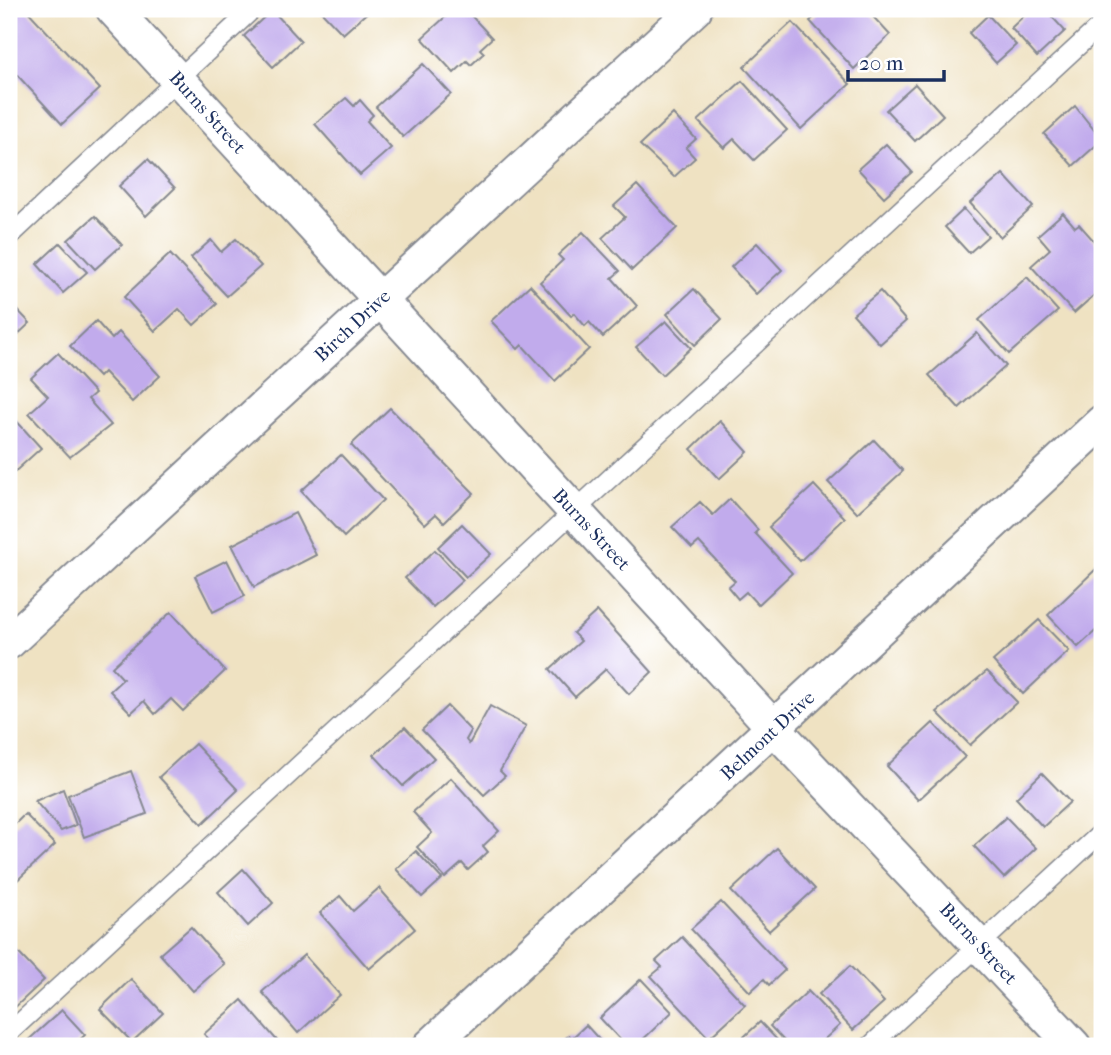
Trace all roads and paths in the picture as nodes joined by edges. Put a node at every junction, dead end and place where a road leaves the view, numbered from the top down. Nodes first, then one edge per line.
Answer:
1 (113, 9) edge
2 (253, 9) edge
3 (695, 9) edge
4 (1102, 24) edge
5 (178, 79) junction
6 (9, 237) edge
7 (379, 300) junction
8 (1102, 422) edge
9 (574, 509) junction
10 (9, 642) edge
11 (774, 728) junction
12 (1102, 832) edge
13 (981, 944) junction
14 (9, 1033) edge
15 (430, 1046) edge
16 (870, 1046) edge
17 (1074, 1046) edge

1 - 5 street, Burns Street
2 - 5 lane
3 - 7 street, Birch Drive
4 - 9 lane
5 - 6 lane
5 - 7 street, Burns Street
7 - 9 street, Burns Street
7 - 10 street, Birch Drive
8 - 11 street, Belmont Drive
9 - 11 street, Burns Street
9 - 14 lane
11 - 13 street, Burns Street
11 - 15 street, Belmont Drive
12 - 13 lane
13 - 16 lane
13 - 17 street, Burns Street

